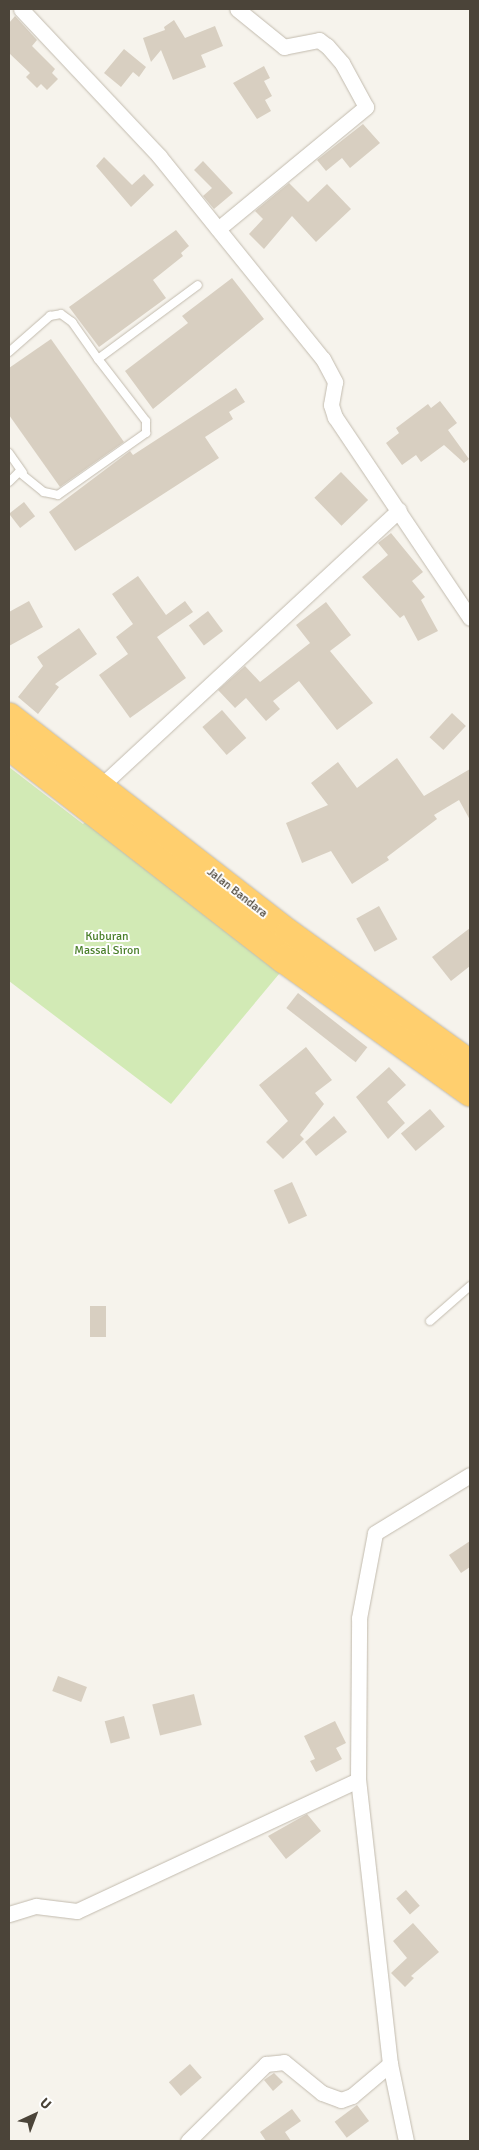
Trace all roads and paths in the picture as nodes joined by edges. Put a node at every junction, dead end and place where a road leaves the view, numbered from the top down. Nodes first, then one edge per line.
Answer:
1 (21, 9) edge
2 (237, 9) edge
3 (218, 229) junction
4 (198, 285) dead end
5 (9, 352) edge
6 (98, 358) junction
7 (9, 453) edge
8 (23, 473) junction
9 (9, 482) edge
10 (399, 510) junction
11 (470, 618) edge
12 (9, 718) edge
13 (9, 746) edge
14 (100, 786) junction
15 (470, 1064) edge
16 (470, 1092) edge
17 (470, 1286) edge
18 (430, 1321) dead end
19 (470, 1475) edge
20 (358, 1780) junction
21 (9, 1914) edge
22 (390, 2064) junction
23 (188, 2141) edge
24 (406, 2141) edge

1 - 3 street
2 - 3 street
3 - 10 street
4 - 6 lane
5 - 6 lane
6 - 8 lane
7 - 8 lane
8 - 9 lane
10 - 11 street
10 - 14 street
12 - 14 highway, Jalan Bandara
13 - 16 highway, Jalan Bandara
14 - 15 highway, Jalan Bandara
17 - 18 lane
19 - 20 street
20 - 21 street
20 - 22 street
22 - 23 street
22 - 24 street

